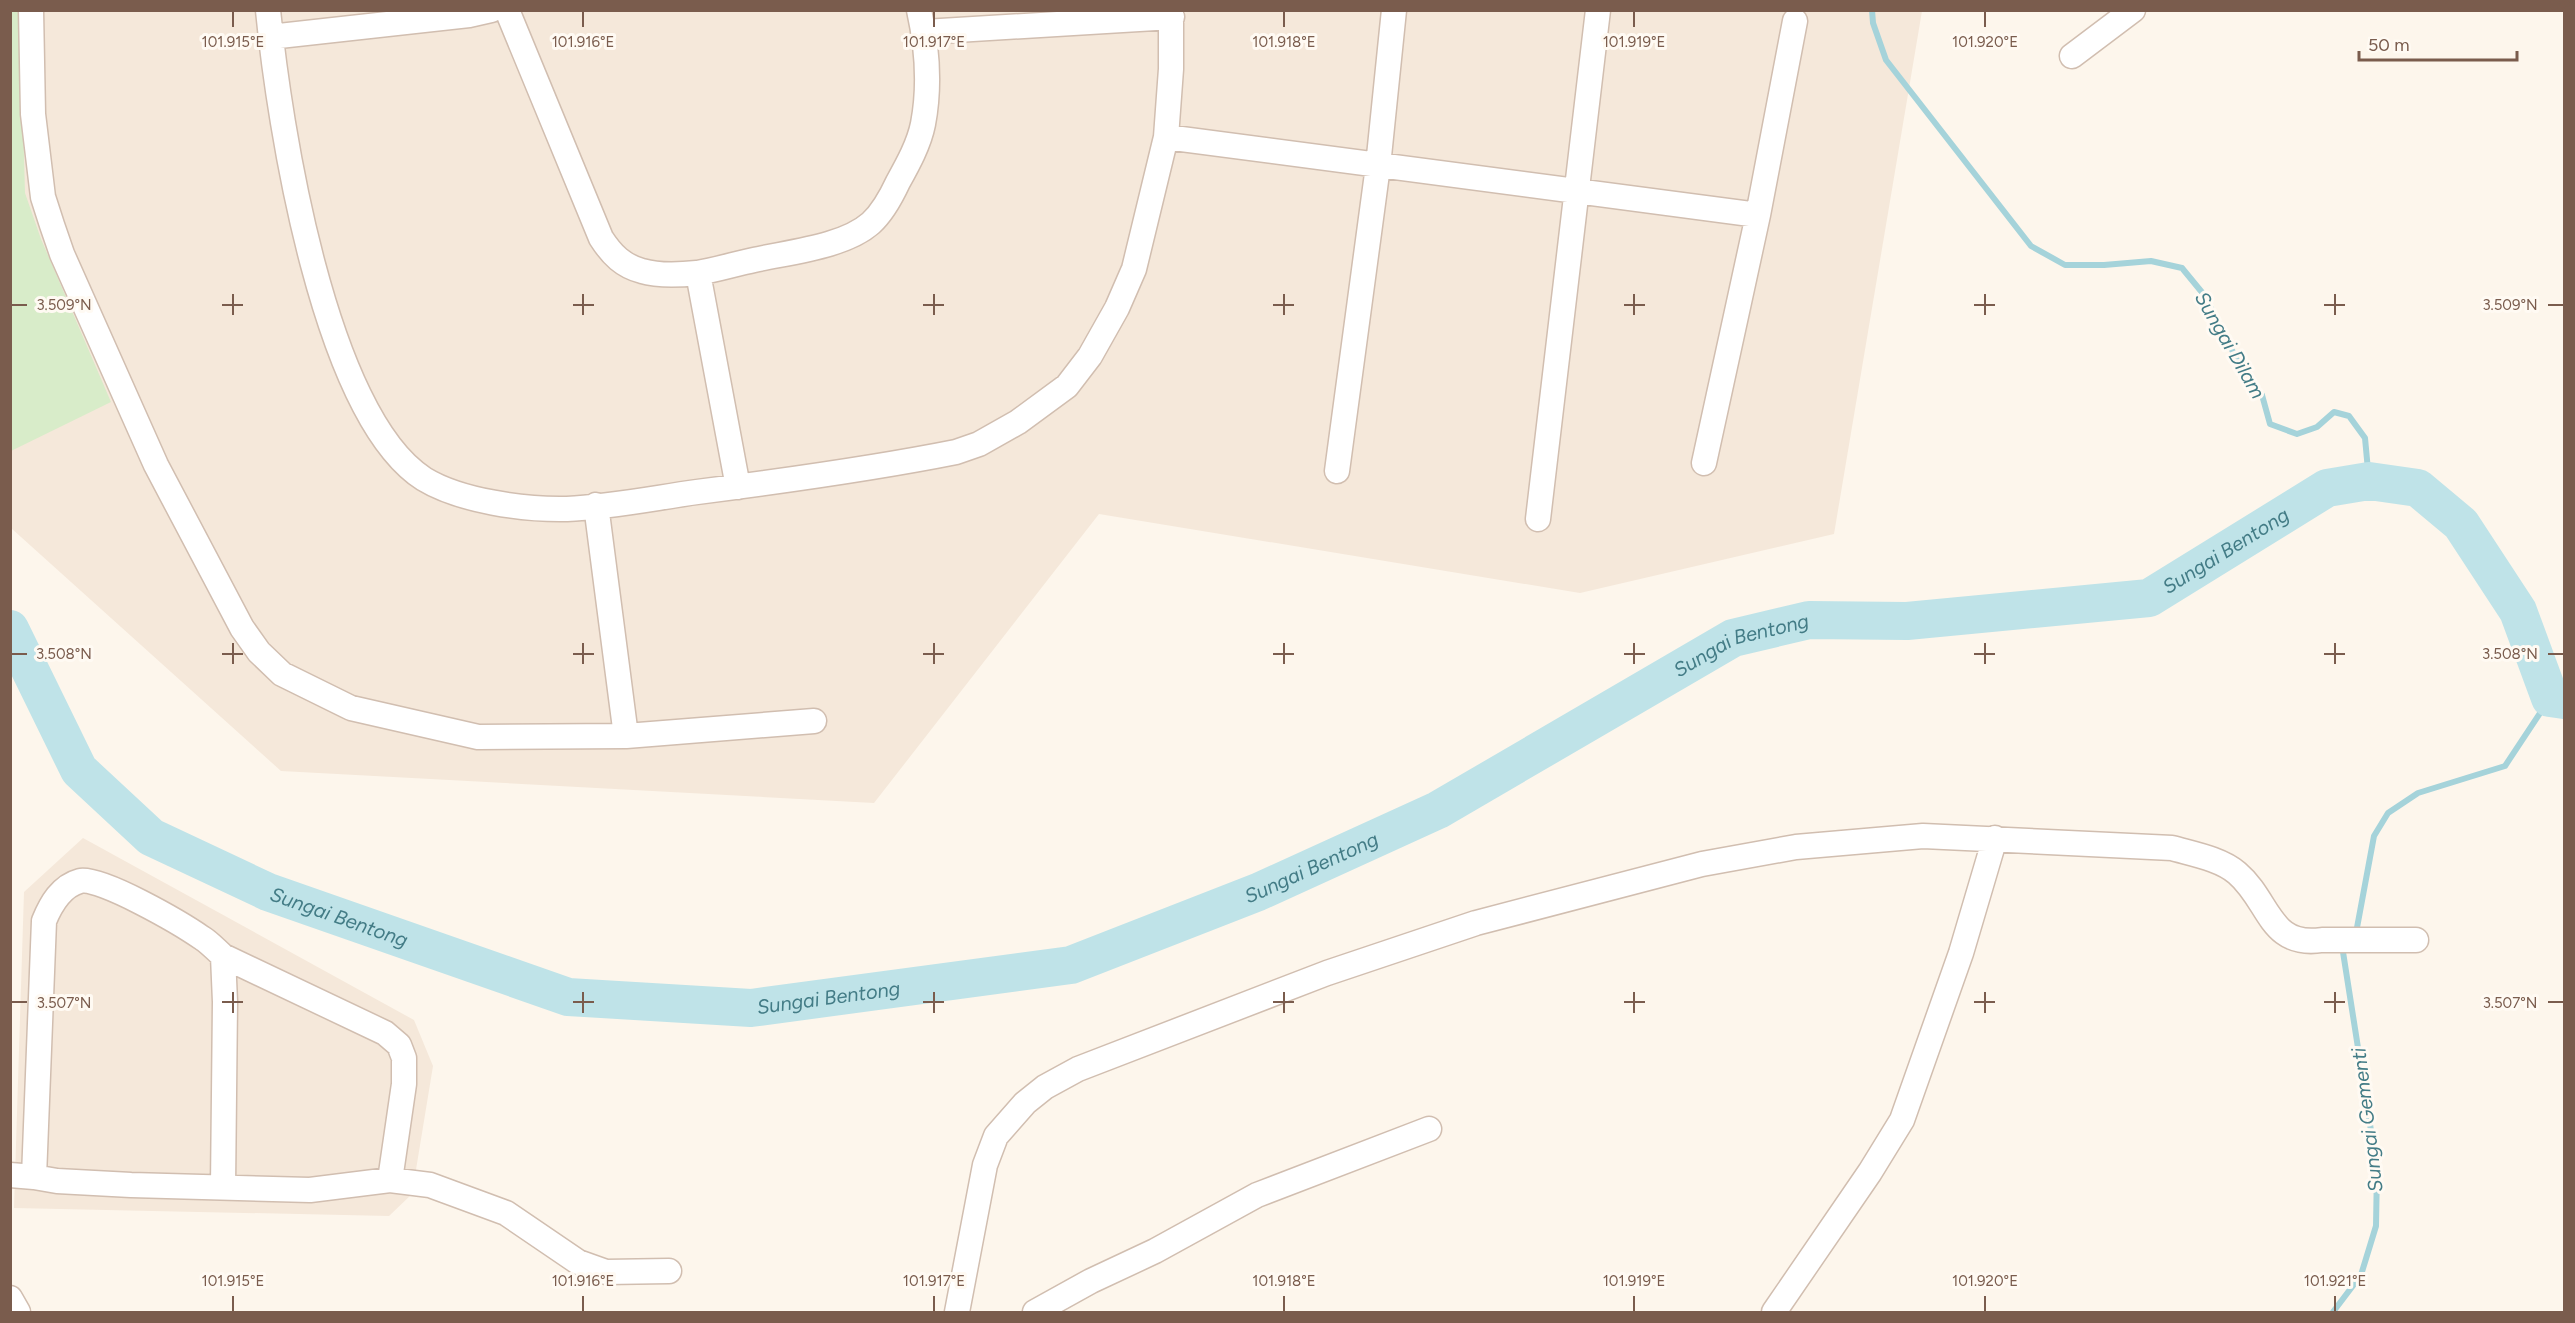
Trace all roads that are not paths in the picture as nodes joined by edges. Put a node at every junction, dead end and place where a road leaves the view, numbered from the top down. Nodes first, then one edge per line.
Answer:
1 (31, 10) edge
2 (268, 10) edge
3 (491, 10) edge
4 (507, 10) edge
5 (1394, 10) edge
6 (1598, 10) edge
7 (2129, 12) edge
8 (1172, 14) edge
9 (345, 20) edge
10 (921, 21) edge
11 (1796, 21) dead end
12 (270, 37) junction
13 (2072, 56) dead end
14 (1166, 137) junction
15 (1378, 166) junction
16 (1576, 192) junction
17 (1758, 215) junction
18 (698, 273) junction
19 (1704, 463) dead end
20 (1336, 471) dead end
21 (738, 487) junction
22 (596, 506) junction
23 (1538, 519) dead end
24 (814, 721) dead end
25 (626, 736) junction
26 (1995, 838) junction
27 (2415, 940) dead end
28 (223, 956) junction
29 (1429, 1129) dead end
30 (22, 1176) edge
31 (390, 1180) junction
32 (223, 1187) junction
33 (669, 1271) dead end
34 (10, 1298) edge
35 (18, 1312) edge
36 (957, 1312) edge
37 (1035, 1312) edge
38 (1774, 1312) edge

1 - 25 street
2 - 12 street
3 - 9 street
4 - 18 street
5 - 15 street
6 - 16 street
7 - 13 street
8 - 10 street
8 - 14 street
9 - 12 street
10 - 18 street
11 - 17 street
12 - 22 street
14 - 15 street
14 - 21 street
15 - 16 street
15 - 20 street
16 - 17 street
16 - 23 street
17 - 19 street
18 - 21 street
21 - 22 street
22 - 25 street
24 - 25 street
26 - 27 street
26 - 36 street
26 - 38 street
28 - 30 street
28 - 31 street
28 - 32 street
29 - 37 street
30 - 32 street
31 - 32 street
31 - 33 street
34 - 35 street

